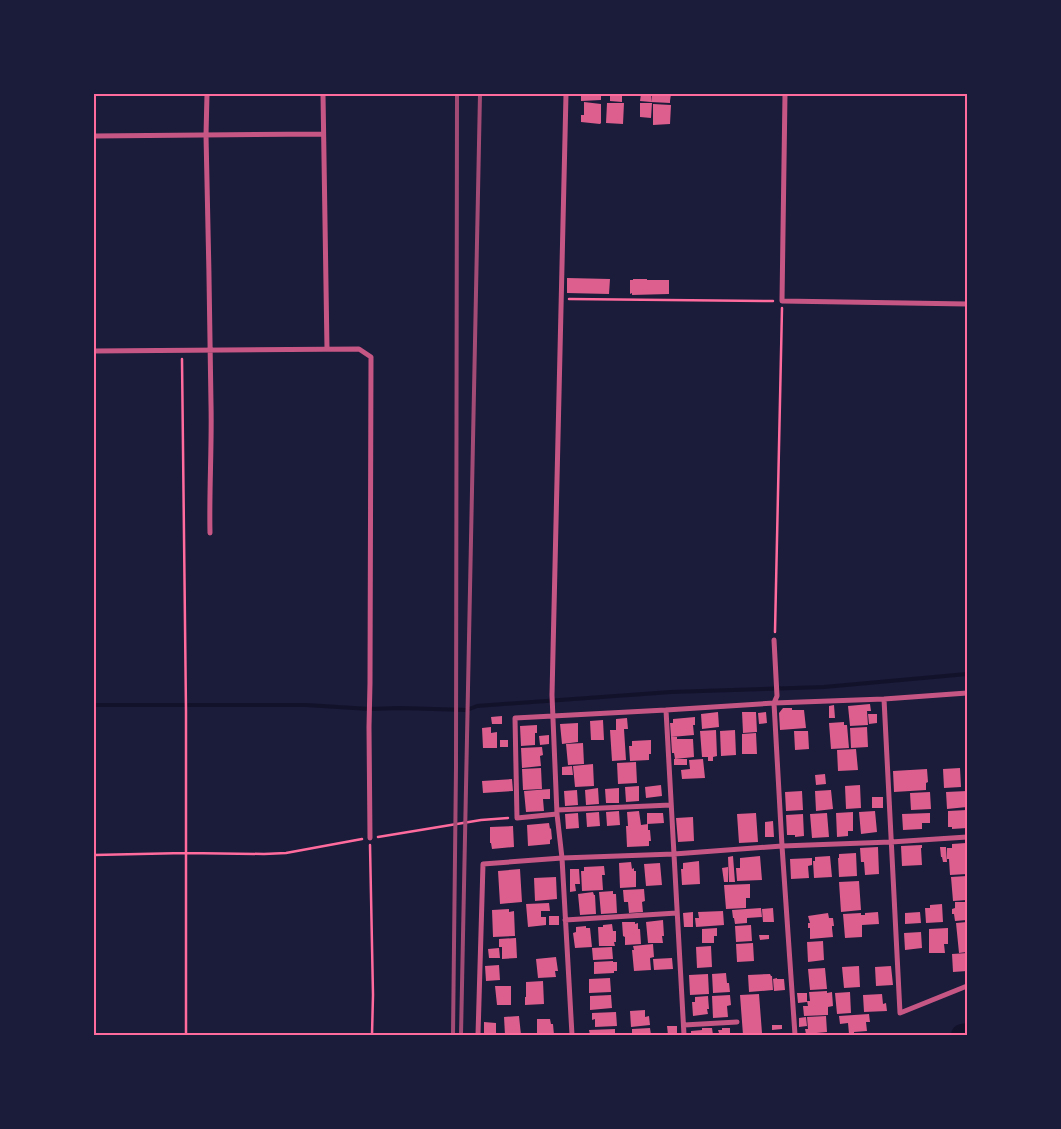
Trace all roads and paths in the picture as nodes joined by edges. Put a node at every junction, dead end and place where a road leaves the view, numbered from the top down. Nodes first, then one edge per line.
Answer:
1 (207, 94) edge
2 (323, 94) edge
3 (566, 94) edge
4 (785, 94) edge
5 (323, 134) junction
6 (206, 135) junction
7 (94, 136) edge
8 (562, 299) junction
9 (782, 301) junction
10 (967, 304) edge
11 (327, 349) junction
12 (210, 350) junction
13 (94, 351) edge
14 (182, 351) junction
15 (210, 533) dead end
16 (774, 640) joint
17 (967, 693) edge
18 (884, 699) junction
19 (774, 703) junction
20 (666, 710) junction
21 (554, 717) junction
22 (671, 805) junction
23 (557, 812) junction
24 (517, 818) junction
25 (967, 837) edge
26 (370, 838) junction
27 (891, 842) junction
28 (782, 846) junction
29 (185, 853) junction
30 (674, 854) junction
31 (94, 855) edge
32 (562, 858) junction
33 (677, 913) junction
34 (565, 920) junction
35 (967, 986) edge
36 (737, 1022) dead end
37 (684, 1025) junction
38 (186, 1035) edge
39 (372, 1035) edge
40 (478, 1035) edge
41 (572, 1035) edge
42 (684, 1035) edge
43 (795, 1035) edge

1 - 6 street
2 - 5 street
3 - 8 street
4 - 9 street
5 - 6 street
5 - 11 street
6 - 7 street
6 - 12 street
8 - 9 path
8 - 21 street
9 - 10 street
9 - 16 path
11 - 12 street
11 - 26 street
12 - 14 street
12 - 15 street
13 - 14 street
14 - 29 path
16 - 19 street
17 - 18 street
18 - 19 street
18 - 27 street
19 - 20 street
19 - 28 street
20 - 21 street
20 - 22 street
21 - 23 street
21 - 24 street
22 - 23 street
22 - 30 street
23 - 24 street
23 - 32 street
24 - 26 path
25 - 27 street
26 - 29 path
26 - 39 path
27 - 28 street
27 - 35 street
28 - 30 street
28 - 43 street
29 - 31 path
29 - 38 path
30 - 32 street
30 - 33 street
32 - 34 street
32 - 40 street
33 - 34 street
33 - 37 street
34 - 41 street
36 - 37 street
37 - 42 street

